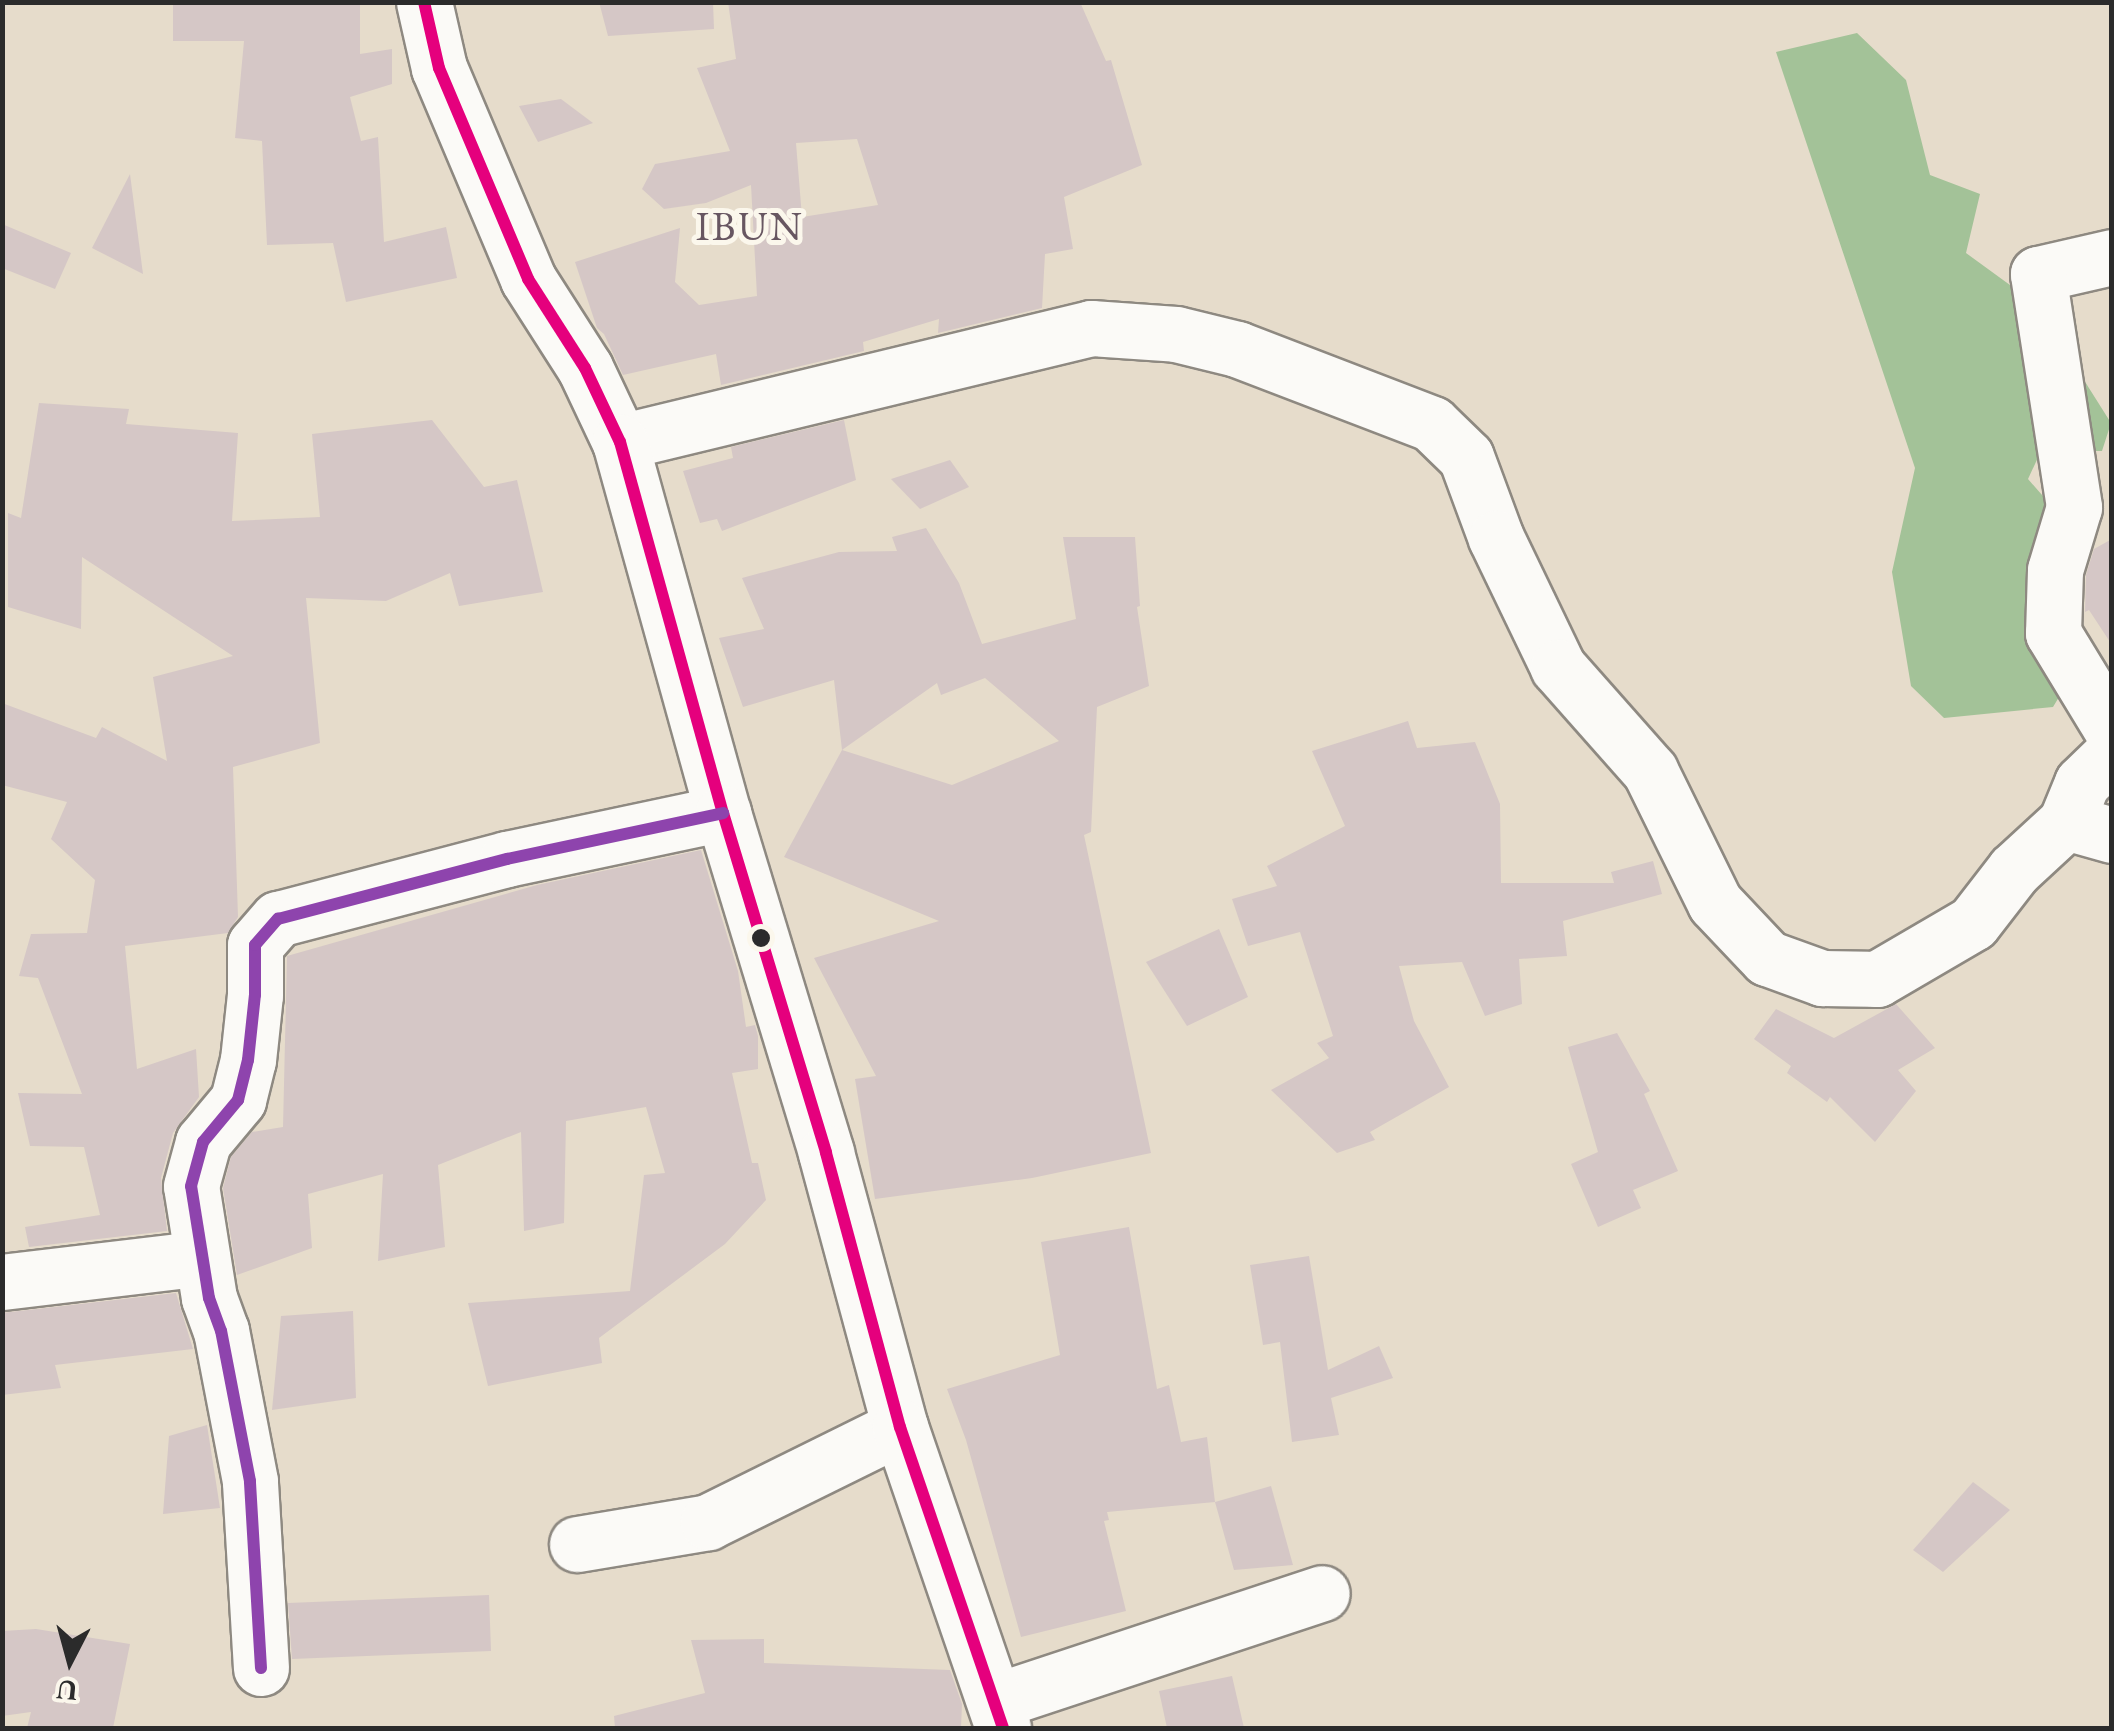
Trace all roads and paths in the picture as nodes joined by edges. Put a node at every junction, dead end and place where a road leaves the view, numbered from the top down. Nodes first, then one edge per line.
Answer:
1 (424, 2) edge
2 (2112, 257) edge
3 (620, 442) junction
4 (2112, 730) edge
5 (2112, 754) edge
6 (723, 813) junction
7 (2089, 828) edge
8 (202, 1258) junction
9 (2, 1282) edge
10 (900, 1427) junction
11 (577, 1544) dead end
12 (1322, 1594) dead end
13 (261, 1668) dead end
14 (1000, 1715) edge

1 - 3 street
2 - 4 street
3 - 6 street
3 - 7 street
5 - 7 street
6 - 8 street
6 - 10 street
8 - 9 street
8 - 13 street
10 - 11 street
10 - 14 street
12 - 14 street

